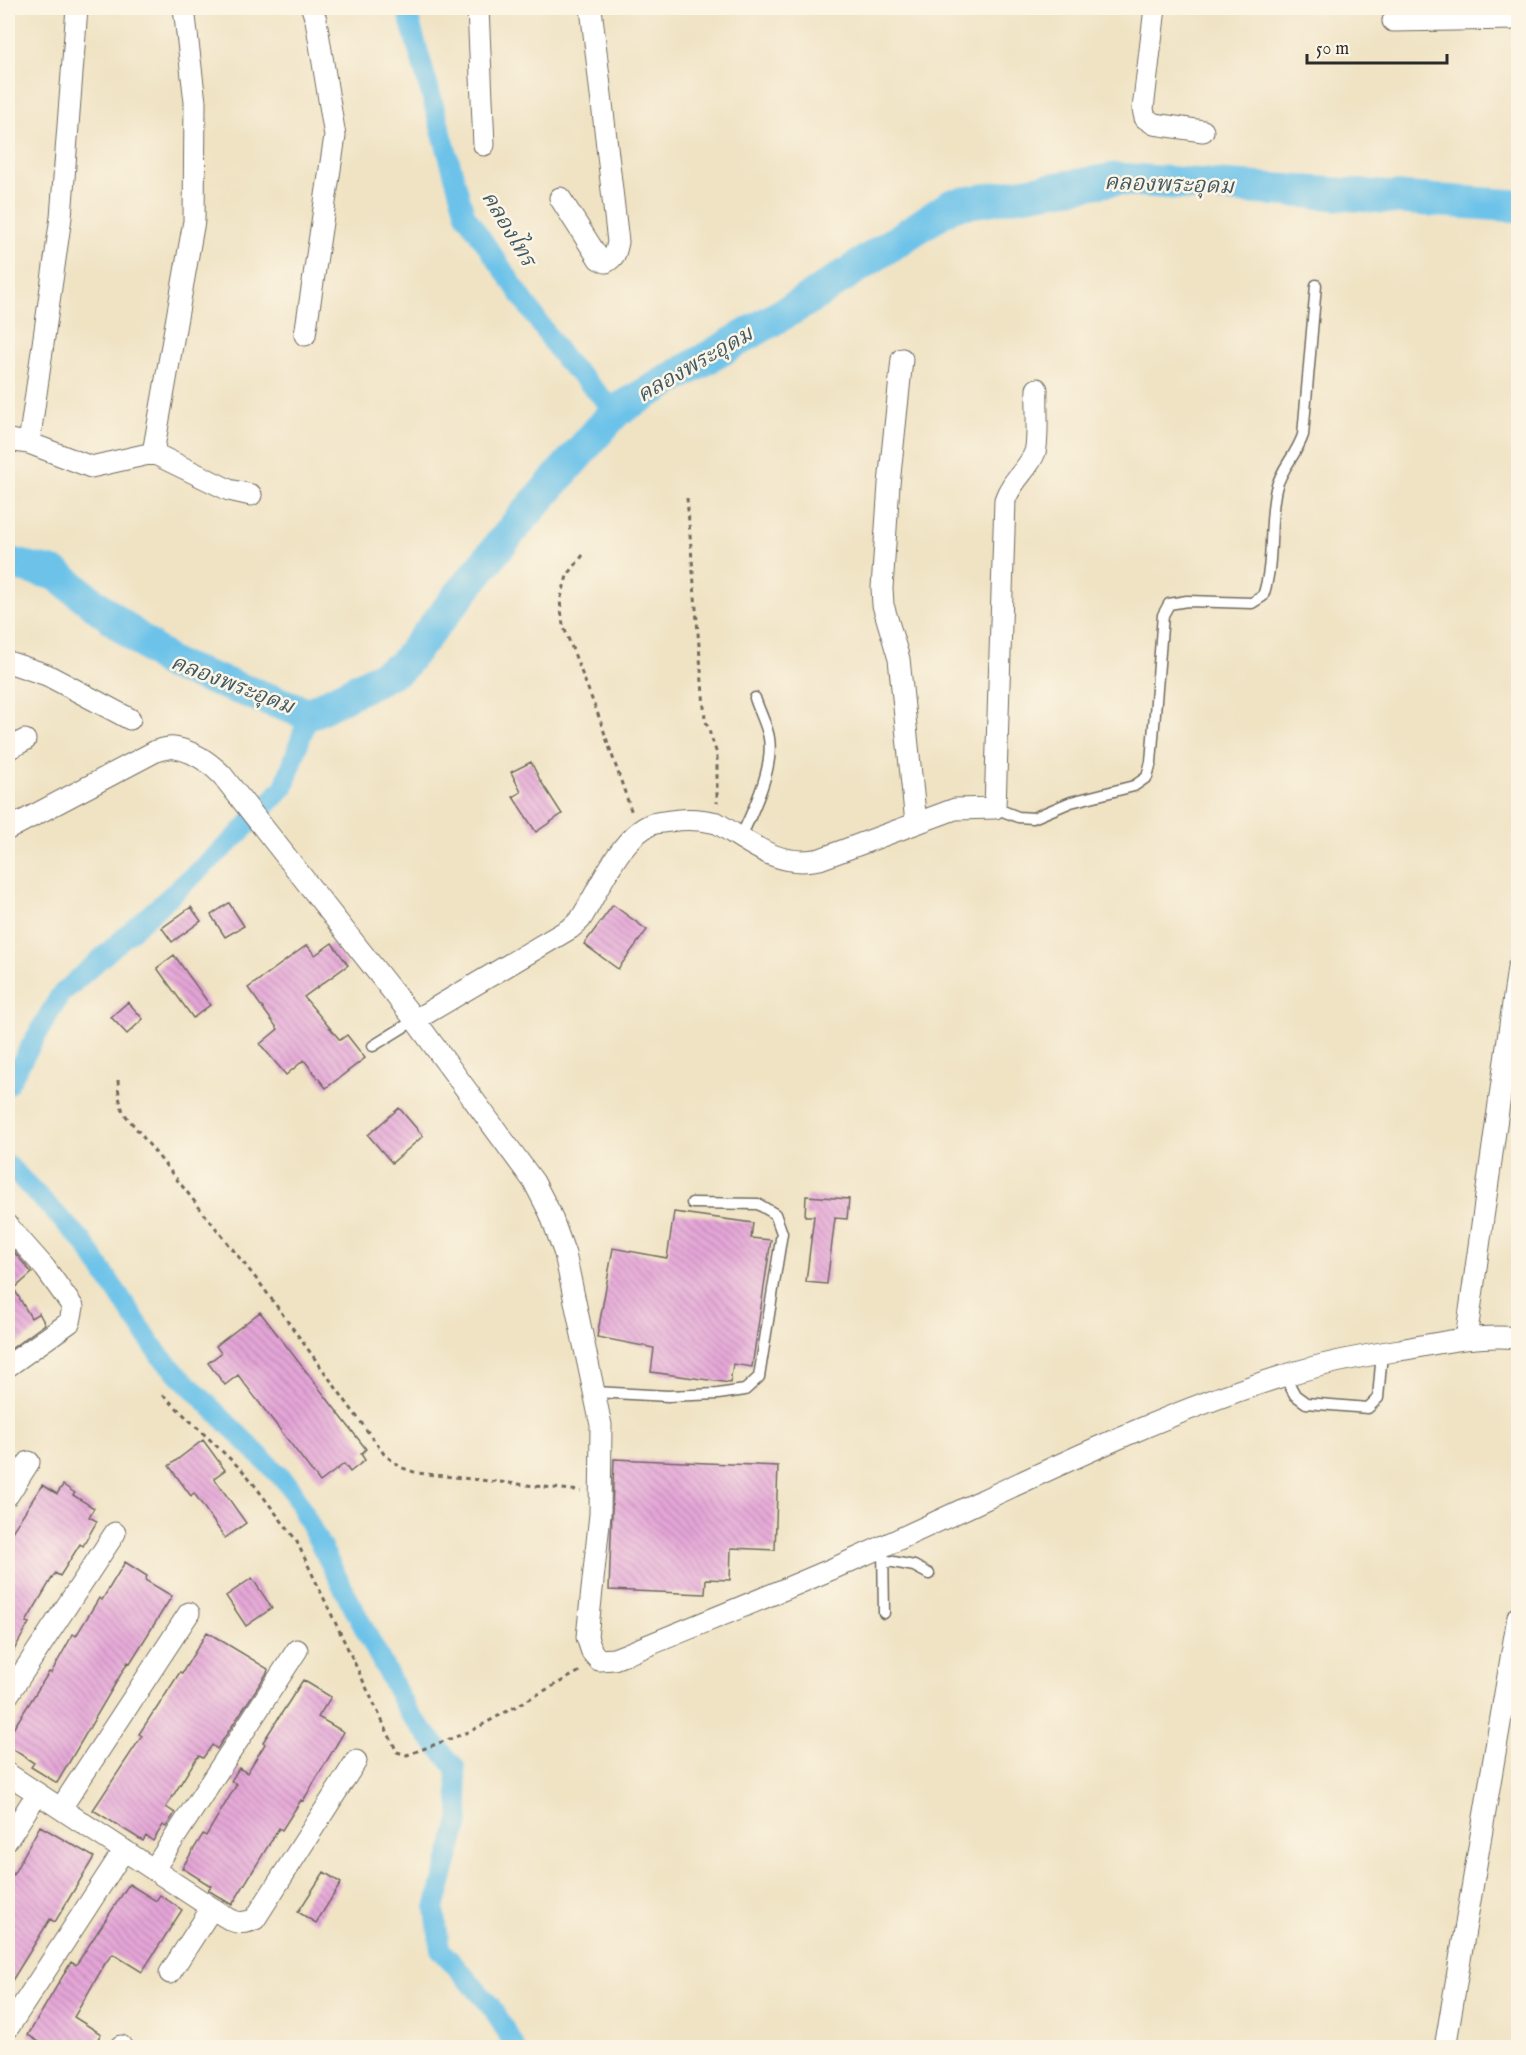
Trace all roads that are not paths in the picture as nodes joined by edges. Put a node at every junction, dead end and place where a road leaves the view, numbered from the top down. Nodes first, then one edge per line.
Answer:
1 (78, 8) edge
2 (184, 8) edge
3 (312, 8) edge
4 (478, 8) edge
5 (591, 8) edge
6 (1155, 8) edge
7 (1518, 20) edge
8 (1393, 21) dead end
9 (1203, 131) dead end
10 (484, 145) dead end
11 (560, 198) dead end
12 (1316, 285) dead end
13 (305, 335) dead end
14 (902, 359) dead end
15 (1037, 390) dead end
16 (8, 440) edge
17 (29, 443) junction
18 (153, 453) junction
19 (251, 495) dead end
20 (8, 662) edge
21 (755, 698) dead end
22 (130, 719) dead end
23 (995, 808) junction
24 (916, 823) junction
25 (8, 829) edge
26 (741, 837) junction
27 (1518, 968) edge
28 (415, 1020) junction
29 (373, 1046) dead end
30 (692, 1203) dead end
31 (8, 1226) edge
32 (1518, 1338) edge
33 (1466, 1339) junction
34 (1382, 1353) junction
35 (8, 1366) edge
36 (1284, 1375) junction
37 (595, 1392) junction
38 (29, 1462) dead end
39 (8, 1495) edge
40 (115, 1533) dead end
41 (883, 1553) junction
42 (929, 1574) dead end
43 (189, 1613) dead end
44 (884, 1613) dead end
45 (1518, 1617) edge
46 (297, 1650) dead end
47 (8, 1695) edge
48 (356, 1761) dead end
49 (8, 1774) edge
50 (37, 1794) junction
51 (61, 1808) junction
52 (8, 1839) edge
53 (124, 1850) junction
54 (154, 1869) junction
55 (212, 1908) junction
56 (170, 1972) dead end
57 (8, 2028) edge
58 (1445, 2048) edge

1 - 17 street
2 - 18 street
3 - 13 street
4 - 10 street
5 - 11 street
6 - 9 street
7 - 8 street
12 - 23 lane
14 - 24 street
15 - 23 street
16 - 17 street
17 - 18 street
18 - 19 street
20 - 22 street
21 - 26 lane
23 - 24 street
24 - 26 street
25 - 28 street
26 - 28 street
27 - 33 street
28 - 29 lane
28 - 37 street
30 - 37 lane
31 - 35 street
32 - 33 street
33 - 34 street
34 - 36 street
34 - 36 lane
36 - 41 street
37 - 41 street
38 - 39 street
40 - 47 street
41 - 42 lane
41 - 44 lane
43 - 51 street
45 - 58 street
46 - 54 street
48 - 55 street
49 - 50 street
50 - 51 street
50 - 52 street
51 - 53 street
53 - 54 street
53 - 57 street
54 - 55 street
55 - 56 street

